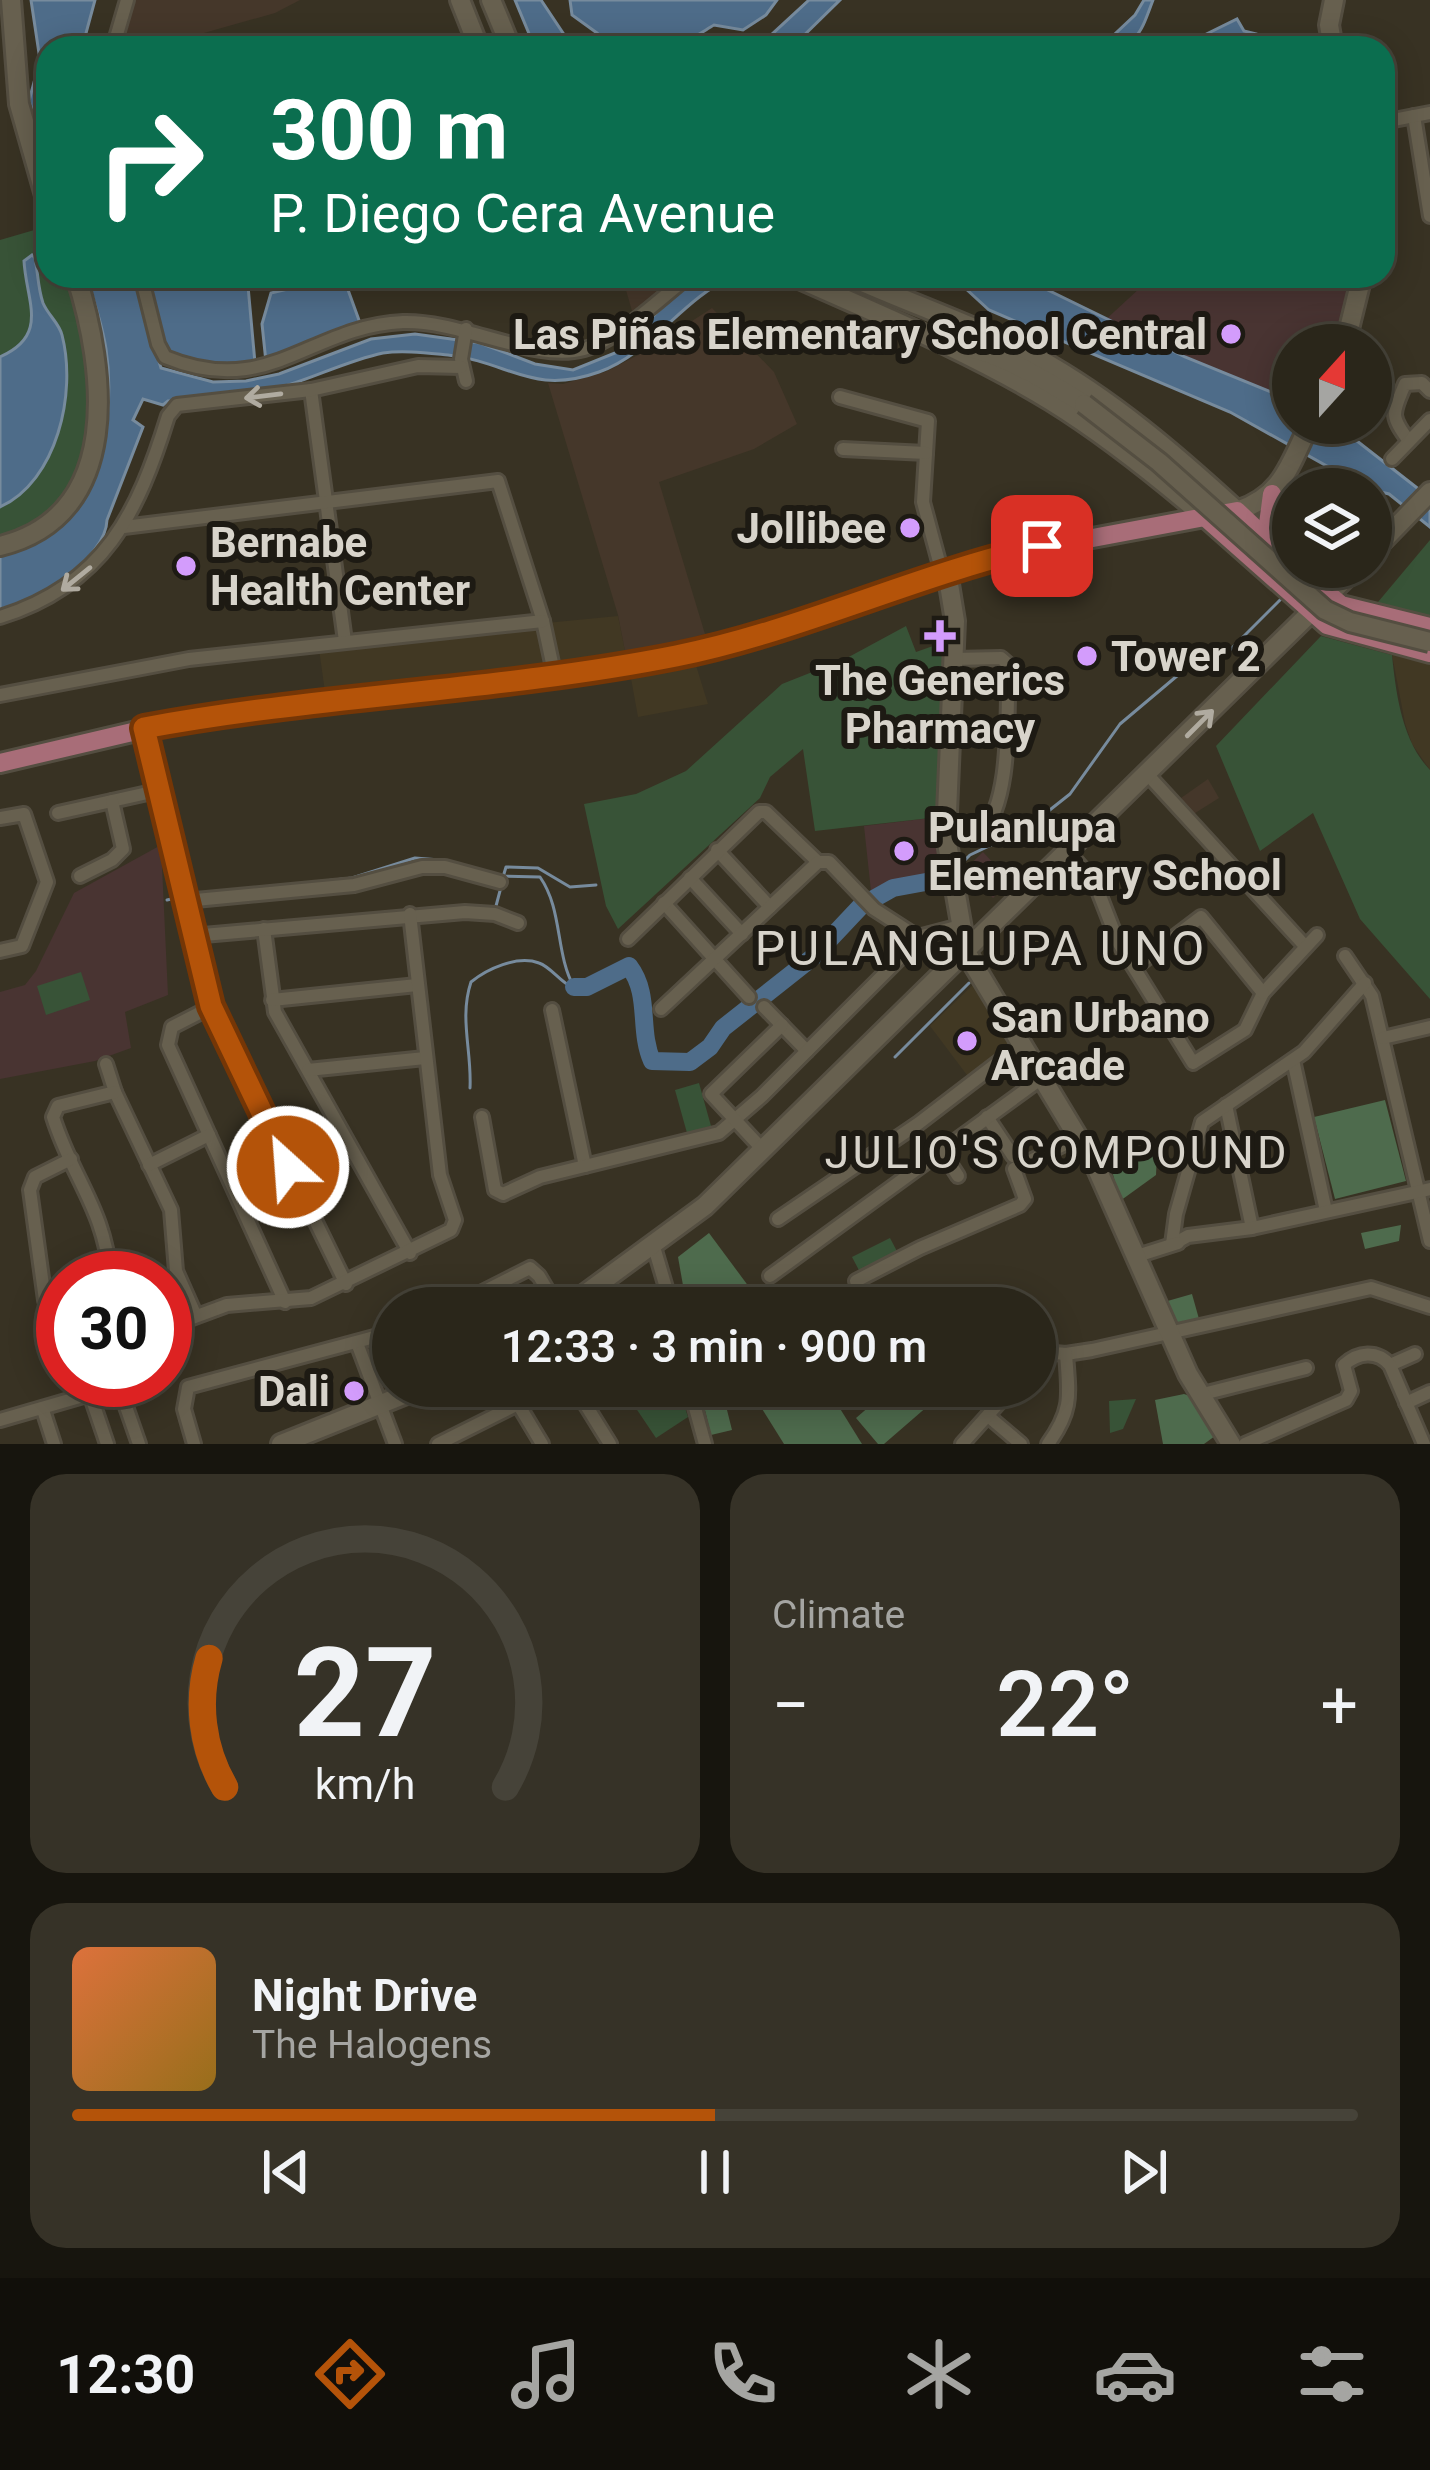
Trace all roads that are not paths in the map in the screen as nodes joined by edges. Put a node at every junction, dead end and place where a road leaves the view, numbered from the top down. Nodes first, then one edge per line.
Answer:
1 (11, 0) edge
2 (127, 0) edge
3 (460, 0) edge
4 (491, 0) edge
5 (1334, 0) edge
6 (116, 36) edge
7 (474, 36) edge
8 (506, 36) edge
9 (1331, 36) edge
10 (1430, 113) edge
11 (1414, 116) junction
12 (1395, 120) edge
13 (36, 164) edge
14 (1430, 215) edge
15 (80, 288) edge
16 (144, 288) edge
17 (673, 288) edge
18 (820, 288) edge
19 (876, 288) edge
20 (1359, 288) edge
21 (948, 320) junction
22 (1350, 324) edge
23 (466, 332) junction
24 (939, 341) junction
25 (987, 351) junction
26 (461, 363) junction
27 (466, 382) dead end
28 (311, 390) junction
29 (1430, 392) edge
30 (840, 397) dead end
31 (1430, 420) edge
32 (1409, 441) junction
33 (843, 449) dead end
34 (926, 453) junction
35 (1392, 459) dead end
36 (1430, 492) edge
37 (1272, 494) joint
38 (325, 503) junction
39 (1237, 511) junction
40 (1205, 518) junction
41 (124, 526) junction
42 (1392, 531) edge
43 (1272, 535) edge
44 (1272, 544) edge
45 (0, 547) edge
46 (945, 572) junction
47 (1319, 588) edge
48 (1326, 588) edge
49 (1322, 591) junction
50 (1305, 608) junction
51 (0, 617) edge
52 (543, 622) junction
53 (1430, 627) edge
54 (345, 641) junction
55 (1430, 642) edge
56 (1430, 653) edge
57 (954, 659) junction
58 (555, 677) junction
59 (0, 695) edge
60 (144, 728) junction
61 (0, 763) edge
62 (1148, 775) junction
63 (161, 790) junction
64 (112, 801) junction
65 (58, 813) dead end
66 (0, 818) edge
67 (946, 837) junction
68 (717, 850) junction
69 (1069, 853) junction
70 (818, 862) junction
71 (80, 876) dead end
72 (689, 878) junction
73 (500, 882) dead end
74 (185, 901) junction
75 (664, 903) junction
76 (770, 907) junction
77 (410, 914) junction
78 (518, 923) dead end
79 (960, 926) junction
80 (264, 929) junction
81 (742, 934) junction
82 (1317, 935) dead end
83 (192, 936) junction
84 (919, 938) junction
85 (628, 939) dead end
86 (1305, 946) junction
87 (0, 951) edge
88 (966, 952) junction
89 (1345, 956) dead end
90 (715, 959) junction
91 (1135, 967) junction
92 (1365, 983) junction
93 (417, 986) junction
94 (1264, 993) junction
95 (748, 997) dead end
96 (272, 1000) junction
97 (211, 1006) junction
98 (764, 1007) dead end
99 (551, 1010) dead end
100 (661, 1010) dead end
101 (782, 1025) junction
102 (1430, 1027) edge
103 (1383, 1038) junction
104 (1022, 1044) junction
105 (807, 1051) junction
106 (425, 1058) junction
107 (1293, 1060) junction
108 (106, 1064) dead end
109 (308, 1070) junction
110 (1042, 1078) junction
111 (115, 1092) junction
112 (1226, 1105) junction
113 (987, 1117) junction
114 (482, 1118) dead end
115 (735, 1121) junction
116 (209, 1136) junction
117 (1079, 1137) junction
118 (763, 1150) junction
119 (940, 1150) junction
120 (1013, 1156) dead end
121 (71, 1159) junction
122 (148, 1165) junction
123 (585, 1166) junction
124 (958, 1176) dead end
125 (1425, 1190) edge
126 (1326, 1211) junction
127 (778, 1219) dead end
128 (1252, 1228) junction
129 (1430, 1241) edge
130 (1175, 1243) junction
131 (654, 1247) junction
132 (38, 1251) edge
133 (108, 1251) edge
134 (410, 1253) junction
135 (1137, 1256) junction
136 (770, 1276) dead end
137 (856, 1281) dead end
138 (346, 1284) junction
139 (492, 1287) edge
140 (547, 1287) edge
141 (594, 1287) edge
142 (666, 1287) edge
143 (284, 1302) junction
144 (1430, 1307) edge
145 (195, 1314) junction
146 (192, 1315) edge
147 (1168, 1332) junction
148 (372, 1338) edge
149 (357, 1343) junction
150 (1056, 1353) edge
151 (1066, 1354) junction
152 (1415, 1354) dead end
153 (1390, 1365) junction
154 (1306, 1368) dead end
155 (372, 1383) edge
156 (1430, 1392) edge
157 (1199, 1395) junction
158 (1406, 1403) junction
159 (126, 1407) edge
160 (381, 1407) joint
161 (512, 1407) edge
162 (520, 1407) edge
163 (587, 1407) edge
164 (695, 1407) edge
165 (996, 1407) edge
166 (43, 1410) junction
167 (988, 1416) junction
168 (0, 1420) edge
169 (1274, 1439) edge
170 (1427, 1443) edge
171 (54, 1444) edge
172 (107, 1444) edge
173 (139, 1444) edge
174 (194, 1444) edge
175 (281, 1444) edge
176 (395, 1444) edge
177 (438, 1444) edge
178 (542, 1444) edge
179 (610, 1444) edge
180 (705, 1444) edge
181 (962, 1444) edge
182 (1021, 1444) edge
183 (1048, 1444) edge
184 (1231, 1444) edge
185 (1245, 1444) edge

1 - 13 main road
2 - 6 street
3 - 7 main road
4 - 8 main road
5 - 9 main road
10 - 11 street
11 - 12 street
11 - 14 street
15 - 45 main road
16 - 23 street
17 - 23 street
18 - 24 main road
19 - 21 main road
20 - 22 main road
21 - 25 main road
21 - 39 main road
23 - 26 street
24 - 25 main road
24 - 40 main road
25 - 55 main road, bridge
26 - 27 street
26 - 28 street
28 - 38 street
28 -> 41 street
29 - 32 street
30 - 34 street
31 - 32 street
32 - 35 street
33 - 34 street
34 - 46 street
36 - 42 main road
37 - 39 main road
37 - 43 main road
38 - 41 street
38 - 52 street
38 - 54 street
39 - 40 main road
39 - 44 main road
40 - 46 main road
40 - 50 main road
41 -> 51 street
46 - 57 main road
46 - 58 main road
47 - 49 main road
48 - 49 main road
49 - 50 main road
49 - 53 main road
50 - 56 main road
62 -> 50 main road
52 - 54 street
52 - 58 street
54 - 59 street
57 - 67 main road
57 - 67 street
58 - 60 main road
60 - 61 main road
60 - 63 street
62 - 69 main road
62 - 86 street
63 - 64 street
63 - 74 street
64 - 65 street
64 - 71 street
66 - 87 street
67 - 79 main road
68 - 70 street
68 - 72 street
68 - 76 street
69 - 88 main road
69 - 91 street
70 - 76 street
70 - 84 street
72 - 75 street
72 - 81 street
73 - 74 street
74 - 83 street
75 - 85 street
75 - 90 street
76 - 81 street
77 - 78 street
77 - 80 street
77 - 93 street
79 - 84 street
79 - 88 main road
80 - 83 street
80 - 96 street
81 - 90 street
82 - 86 street
83 - 97 street
84 - 105 street
86 - 94 street
88 - 104 main road
88 - 118 main road
89 - 92 street
90 - 95 street
90 - 100 street
91 - 94 street
91 - 94 street
92 - 103 street
92 - 107 street
93 - 96 street
93 - 106 street
96 - 109 street
97 - 116 street
97 - 138 street
98 - 101 street
99 - 123 street
101 - 105 street
101 - 115 street
102 - 103 street
103 - 125 street
104 - 110 main road
104 - 127 street
105 - 115 street
106 - 109 street
106 - 134 street
107 - 112 street
107 - 126 street
108 - 111 street
109 - 134 street
110 - 113 street
110 - 117 main road
111 - 121 street
111 - 122 street
112 - 128 street
112 - 130 street
113 - 119 street
113 - 120 street
114 - 123 street
115 - 118 street
115 - 123 street
116 - 122 street
116 - 143 street
117 - 135 main road
117 - 137 street
118 - 131 main road
119 - 124 street
119 - 136 street
121 - 132 street
121 - 133 street
122 - 145 street
125 - 126 street
125 - 129 street
126 - 128 street
128 - 130 street
130 - 135 street
131 - 141 main road
131 - 142 street
134 - 138 street
135 - 147 main road
138 - 143 street
139 - 140 street
143 - 145 street
144 - 147 street
145 - 146 street
147 - 151 street
147 - 157 main road
148 - 149 street
149 - 155 street
149 - 174 street
150 - 151 street
151 - 183 street
152 - 153 street
153 - 158 street
153 - 169 street
154 - 157 street
156 - 158 street
157 - 184 main road
158 - 170 street
159 - 173 street
160 - 175 main road
160 - 176 street
161 - 177 street
162 - 178 street
163 - 179 street
164 - 180 street
165 - 167 street
166 - 168 street
166 - 171 street
166 - 172 street
167 - 181 street
167 - 182 street
169 - 185 street

